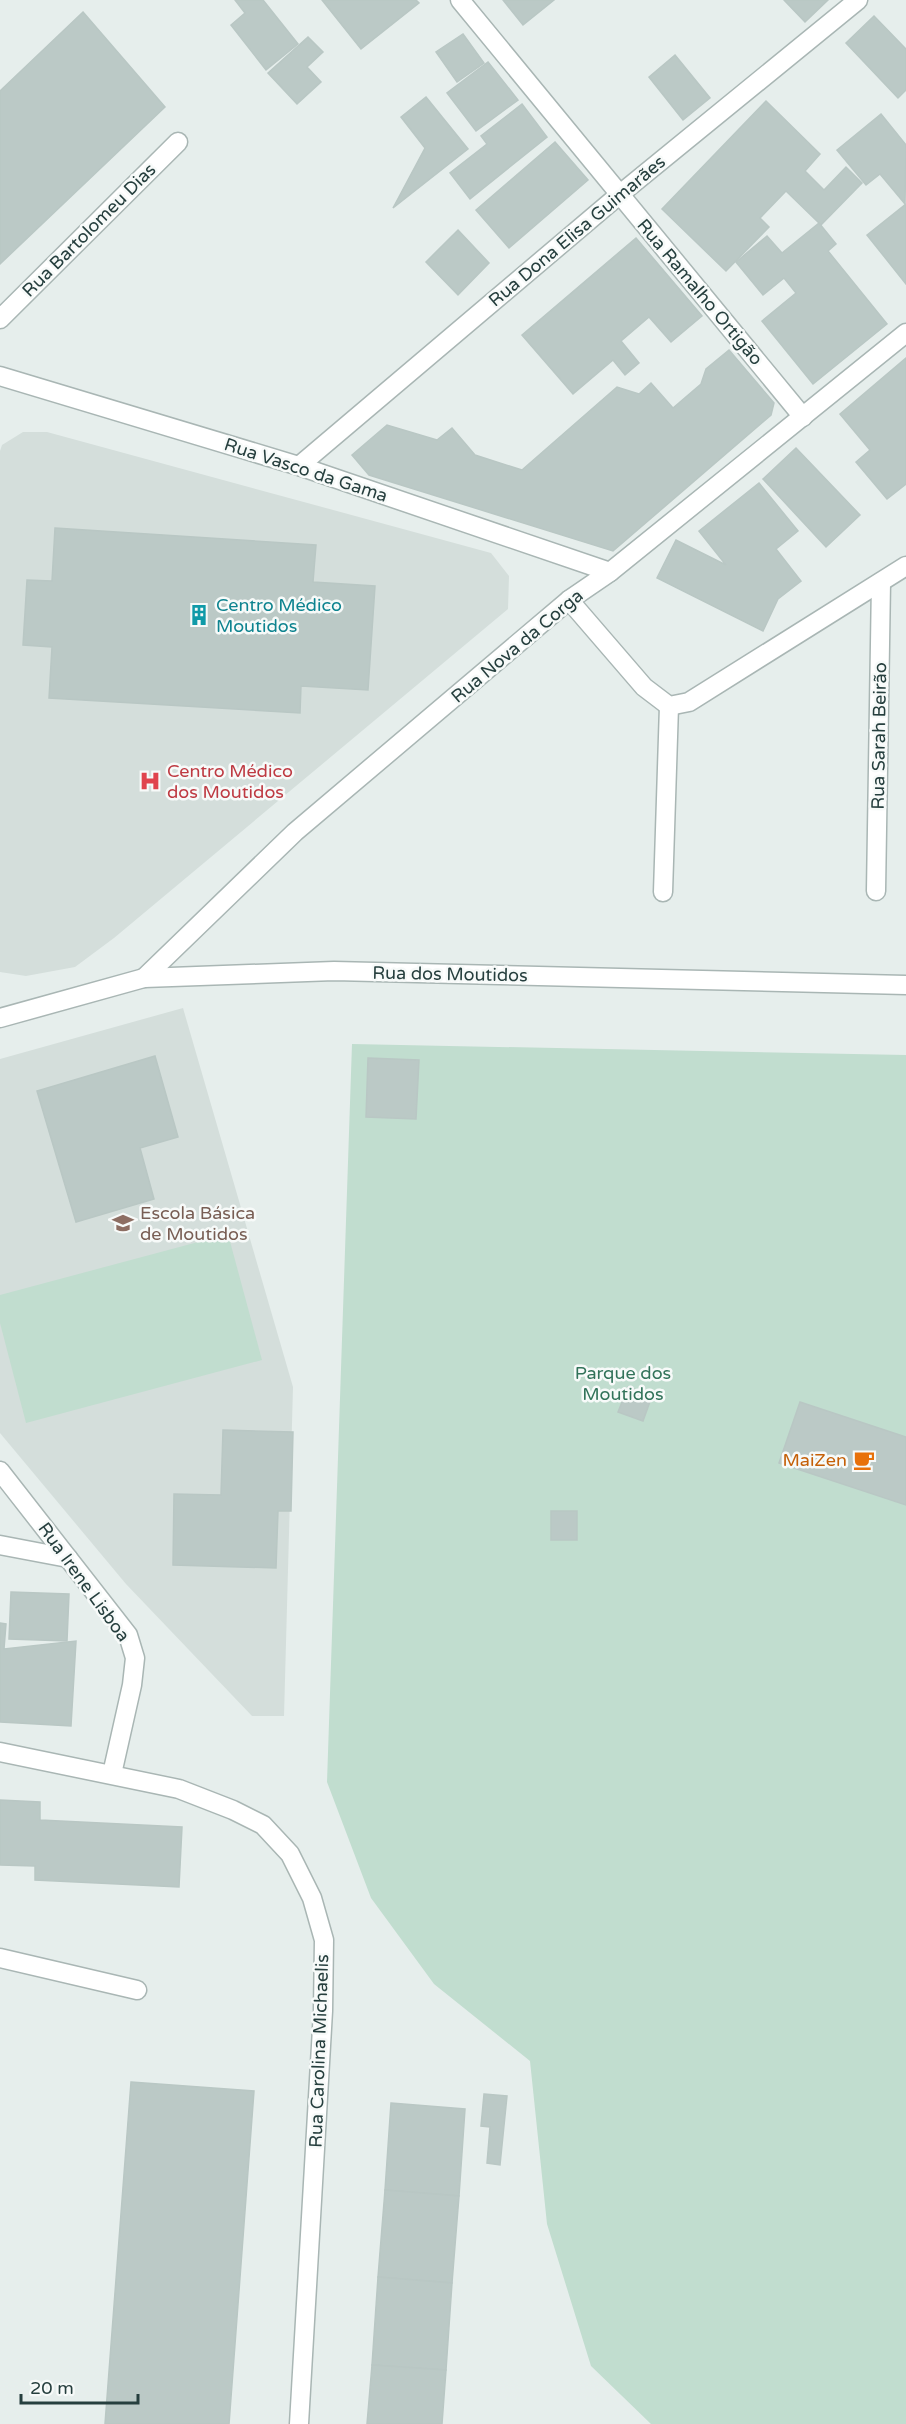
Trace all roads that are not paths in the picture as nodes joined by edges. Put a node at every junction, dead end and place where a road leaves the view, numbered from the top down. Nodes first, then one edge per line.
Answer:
1 (460, 0) edge
2 (858, 0) edge
3 (178, 142) dead end
4 (619, 195) junction
5 (0, 319) edge
6 (906, 333) edge
7 (0, 376) edge
8 (803, 417) junction
9 (299, 466) junction
10 (906, 566) edge
11 (610, 572) junction
12 (881, 582) junction
13 (569, 600) junction
14 (669, 706) junction
15 (876, 891) dead end
16 (663, 892) dead end
17 (144, 978) junction
18 (906, 985) edge
19 (0, 1018) edge
20 (0, 1471) edge
21 (0, 1545) edge
22 (68, 1558) junction
23 (0, 1752) edge
24 (112, 1774) junction
25 (0, 1958) edge
26 (137, 1990) dead end
27 (299, 2424) edge

1 - 4 street, Rua Ramalho Ortigão
2 - 4 street, Rua Dona Elisa Guimarães
3 - 5 street, Rua Bartolomeu Dias
4 - 8 street, Rua Ramalho Ortigão
4 - 9 street, Rua Dona Elisa Guimarães
6 - 8 street, Rua Nova da Corga
7 - 9 street, Rua Vasco da Gama
8 - 11 street, Rua Nova da Corga
9 - 11 street, Rua Vasco da Gama
10 - 12 street
11 - 13 street, Rua Nova da Corga
12 - 14 street
12 - 15 street, Rua Sarah Beirão
13 - 14 street
13 - 17 street, Rua Nova da Corga
14 - 16 street
17 - 18 street, Rua dos Moutidos
17 - 19 street, Rua dos Moutidos
20 - 22 street, Rua Irene Lisboa
21 - 22 street
22 - 24 street, Rua Irene Lisboa
23 - 24 street, Rua Carolina Michaelis
24 - 27 street, Rua Carolina Michaelis
25 - 26 street

